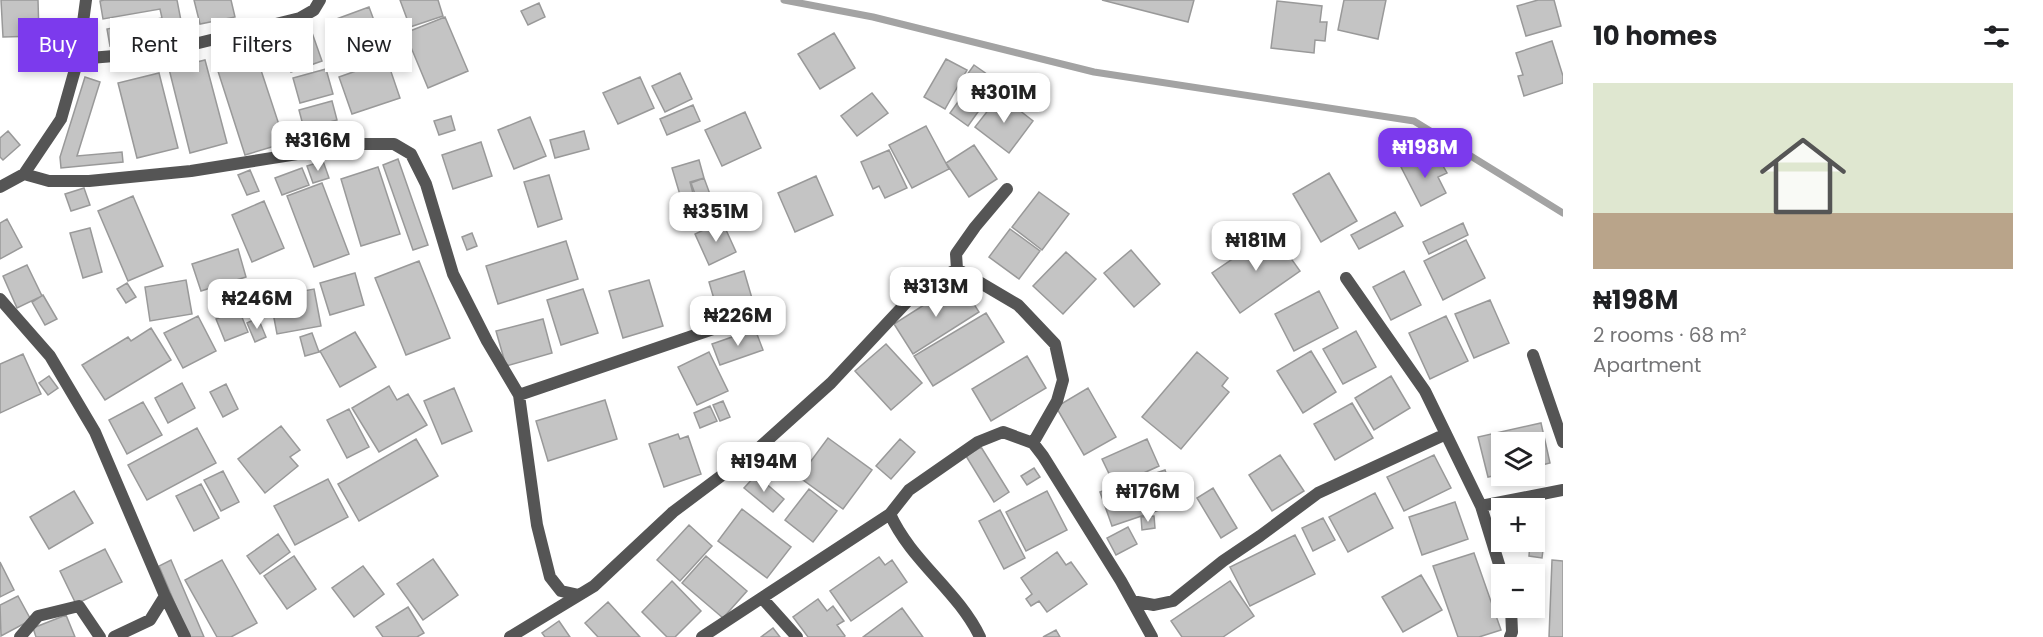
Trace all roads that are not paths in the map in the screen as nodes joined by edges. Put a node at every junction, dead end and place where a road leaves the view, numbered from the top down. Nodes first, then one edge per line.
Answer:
1 (86, 0) edge
2 (320, 0) edge
3 (84, 18) edge
4 (98, 57) edge
5 (74, 72) edge
6 (24, 174) junction
7 (0, 187) edge
8 (1007, 189) dead end
9 (957, 269) junction
10 (1346, 278) dead end
11 (0, 299) edge
12 (713, 328) dead end
13 (1533, 355) dead end
14 (519, 395) junction
15 (1446, 434) junction
16 (1563, 442) edge
17 (1032, 443) junction
18 (1563, 490) edge
19 (1481, 506) junction
20 (890, 514) junction
21 (1499, 564) edge
22 (579, 595) junction
23 (165, 596) junction
24 (762, 598) junction
25 (1132, 601) junction
26 (1511, 618) edge
27 (20, 637) edge
28 (100, 637) edge
29 (114, 637) edge
30 (185, 637) edge
31 (510, 637) edge
32 (702, 637) edge
33 (797, 637) edge
34 (980, 637) edge
35 (1152, 637) edge
36 (1510, 637) edge

1 - 3 street
2 - 4 street
5 - 6 street
6 - 7 street
6 - 14 street
8 - 9 street
9 - 17 street
9 - 22 street
10 - 15 street
11 - 23 street
12 - 14 street
13 - 16 street
14 - 22 street
15 - 19 street
15 - 25 street
17 - 20 street
17 - 25 street
18 - 19 street
19 - 21 street
20 - 24 street
20 - 34 street
22 - 31 street
23 - 29 street
23 - 30 street
24 - 32 street
24 - 33 street
25 - 35 street
26 - 36 street
27 - 28 street

